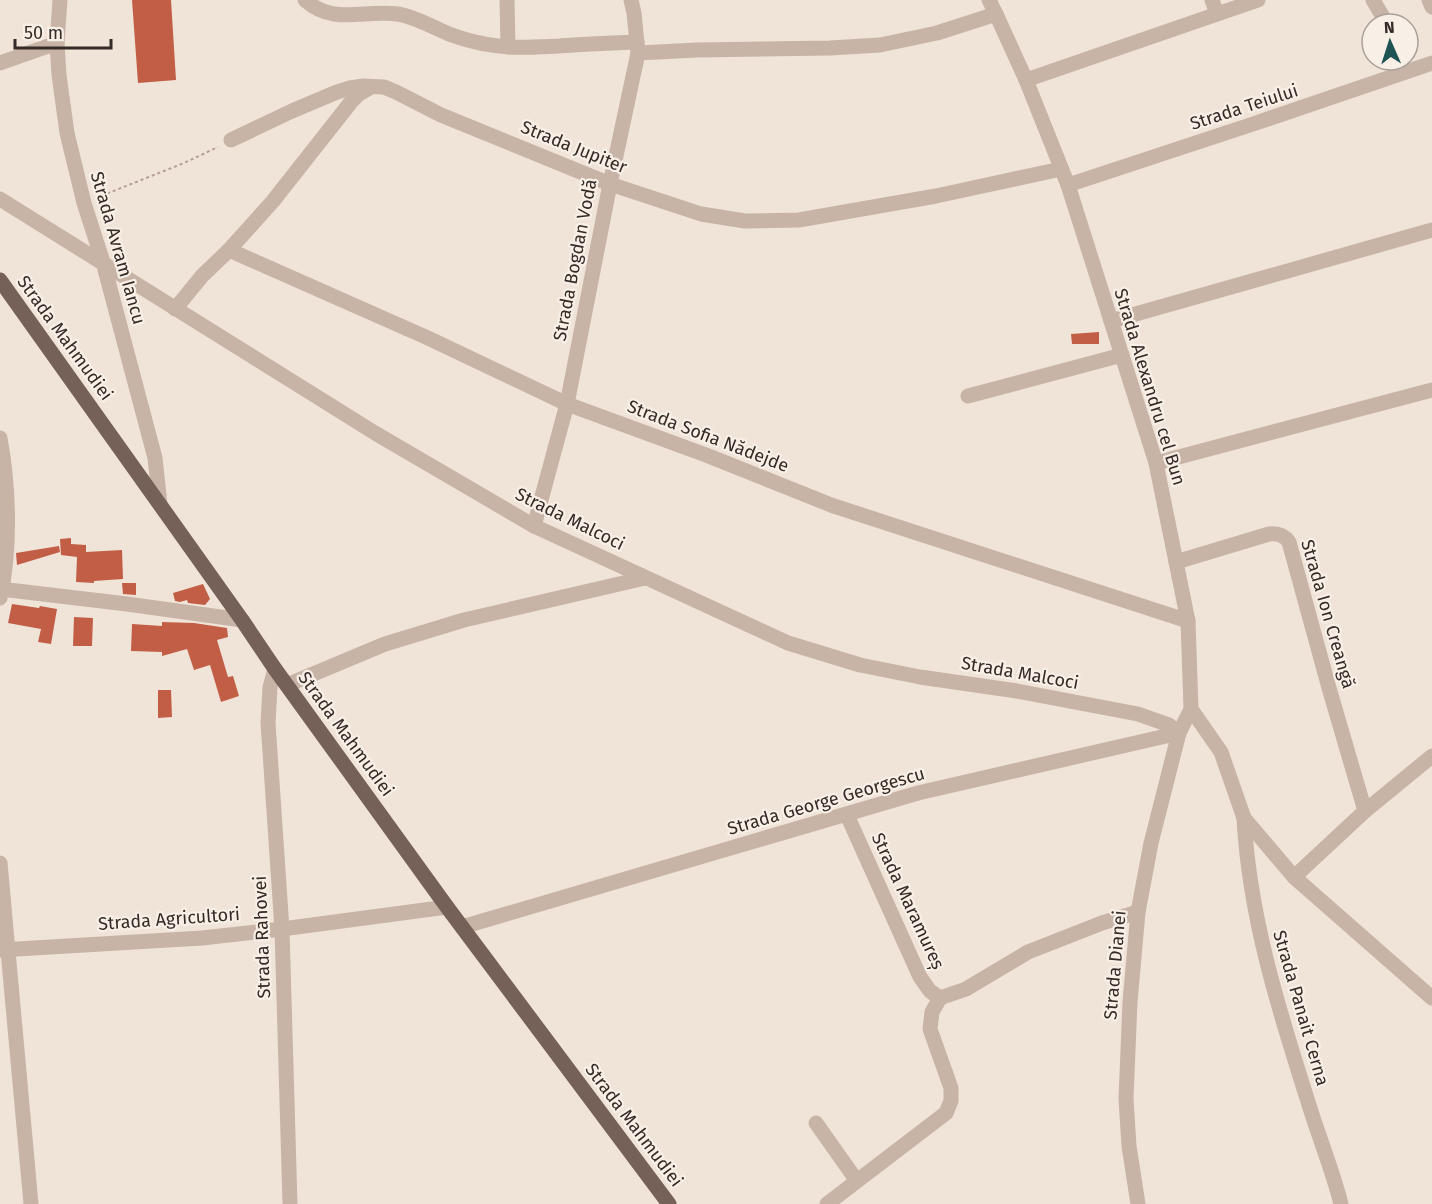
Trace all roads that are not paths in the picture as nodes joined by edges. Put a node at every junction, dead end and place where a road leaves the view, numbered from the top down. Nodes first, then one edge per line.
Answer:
1 (60, 0) edge
2 (305, 0) edge
3 (507, 0) edge
4 (631, 0) edge
5 (989, 0) edge
6 (1258, 0) edge
7 (1429, 0) edge
8 (1215, 7) edge
9 (1432, 7) edge
10 (996, 14) junction
11 (57, 43) junction
12 (508, 47) junction
13 (637, 47) junction
14 (0, 63) edge
15 (1389, 72) edge
16 (1026, 80) junction
17 (373, 86) junction
18 (231, 140) road end
19 (1061, 170) junction
20 (610, 183) junction
21 (1068, 185) junction
22 (0, 199) edge
23 (1432, 230) edge
24 (229, 250) junction
25 (103, 262) junction
26 (0, 280) edge
27 (175, 309) junction
28 (1111, 321) junction
29 (1122, 355) junction
30 (1432, 390) edge
31 (968, 396) dead end
32 (567, 404) junction
33 (0, 438) edge
34 (1156, 463) junction
35 (160, 504) junction
36 (534, 526) junction
37 (1176, 562) junction
38 (645, 578) junction
39 (1, 592) edge
40 (242, 620) junction
41 (1188, 621) junction
42 (274, 669) junction
43 (287, 685) junction
44 (1191, 709) junction
45 (1179, 733) junction
46 (1432, 756) edge
47 (1365, 811) junction
48 (847, 815) junction
49 (1244, 818) junction
50 (0, 863) edge
51 (1294, 876) junction
52 (447, 907) junction
53 (1138, 912) junction
54 (462, 927) junction
55 (282, 929) junction
56 (4, 949) edge
57 (940, 998) junction
58 (1432, 998) edge
59 (816, 1123) dead end
60 (856, 1181) junction
61 (31, 1204) edge
62 (290, 1204) edge
63 (669, 1204) edge
64 (827, 1204) edge
65 (1138, 1204) edge
66 (1341, 1204) edge

1 - 11 street, Strada Avram Iancu
2 - 12 street
3 - 12 street
4 - 13 street, Strada Bogdan Vodă
5 - 10 street, Strada Alexandru cel Bun
6 - 8 street
7 - 9 street
8 - 16 street
10 - 13 street
10 - 16 street, Strada Alexandru cel Bun
11 - 14 street
11 - 25 street, Strada Avram Iancu
12 - 13 street
13 - 20 street, Strada Bogdan Vodă
15 - 21 street, Strada Teiului
16 - 19 street, Strada Alexandru cel Bun
17 - 18 street
17 - 20 street, Strada Jupiter
17 - 24 street
19 - 20 street, Strada Jupiter
19 - 21 street, Strada Alexandru cel Bun
20 - 32 street, Strada Bogdan Vodă
21 - 28 street, Strada Alexandru cel Bun
22 - 25 street, Strada Malcoci
23 - 28 street
24 - 27 street
24 - 32 street, Strada Sofia Nădejde
25 - 27 street, Strada Malcoci
25 - 35 street, Strada Avram Iancu
26 - 35 main road, Strada Mahmudiei
27 - 36 street, Strada Malcoci
28 - 29 street, Strada Alexandru cel Bun
29 - 31 street
29 - 34 street, Strada Alexandru cel Bun
30 - 34 street
32 - 36 street, Strada Bogdan Vodă
32 - 41 street, Strada Sofia Nădejde
33 - 39 street
34 - 37 street, Strada Alexandru cel Bun
35 - 40 main road, Strada Mahmudiei
36 - 38 street, Strada Malcoci
37 - 41 street, Strada Alexandru cel Bun
37 - 47 street, Strada Ion Creangă
38 - 43 street
38 - 45 street, Strada Malcoci
39 - 40 street
40 - 42 main road, Strada Mahmudiei
41 - 44 street, Strada Alexandru cel Bun
42 - 43 main road, Strada Mahmudiei
42 - 55 street, Strada Rahovei
43 - 52 main road, Strada Mahmudiei
44 - 45 street
44 - 49 street
45 - 48 street, Strada George Georgescu
45 - 53 street, Strada Dianei
46 - 47 street
47 - 51 street
48 - 54 street, Strada George Georgescu
48 - 57 street, Strada Maramureș
49 - 51 street
49 - 66 street, Strada Panait Cerna
50 - 56 street
51 - 58 street
52 - 54 main road, Strada Mahmudiei
52 - 55 street, Strada Agricultori
53 - 57 street
53 - 65 street, Strada Dianei
54 - 63 main road, Strada Mahmudiei
55 - 56 street, Strada Agricultori
55 - 62 street, Strada Rahovei
56 - 61 street
57 - 60 street
59 - 60 street
60 - 64 street

